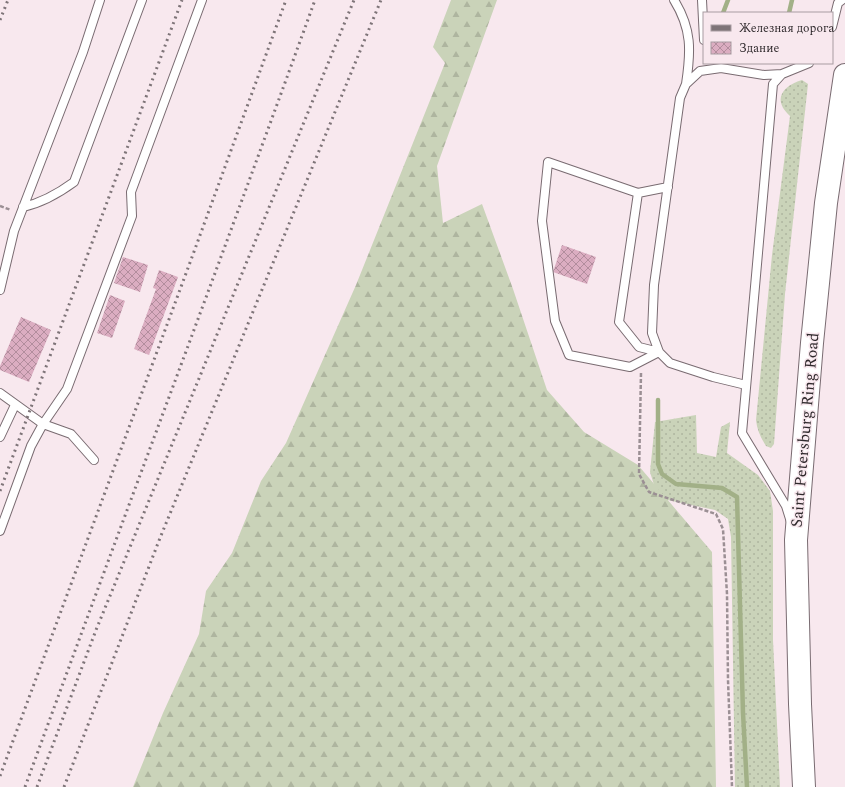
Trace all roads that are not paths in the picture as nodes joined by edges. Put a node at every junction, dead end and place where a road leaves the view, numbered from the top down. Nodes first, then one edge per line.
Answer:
1 (100, 0) edge
2 (142, 0) edge
3 (202, 0) edge
4 (674, 0) edge
5 (702, 0) edge
6 (842, 0) edge
7 (703, 20) edge
8 (833, 23) edge
9 (807, 64) edge
10 (708, 66) edge
11 (782, 74) junction
12 (845, 75) edge
13 (686, 84) junction
14 (668, 187) junction
15 (638, 193) junction
16 (23, 207) junction
17 (0, 290) edge
18 (659, 352) junction
19 (746, 385) junction
20 (0, 393) edge
21 (15, 405) junction
22 (43, 424) junction
23 (0, 437) edge
24 (94, 460) dead end
25 (0, 531) edge
26 (796, 540) junction
27 (804, 787) edge

1 - 16 lane
2 - 16 lane
3 - 22 lane
4 - 13 lane
5 - 7 lane
6 - 8 lane
9 - 11 lane
10 - 11 lane
10 - 13 lane
11 - 19 lane
12 - 26 highway, Saint Petersburg Ring Road
13 - 14 lane
14 - 15 lane
14 - 18 lane
15 - 18 lane
15 - 18 lane
16 - 17 lane
18 - 19 lane
19 - 26 lane
20 - 21 lane
21 - 22 lane
21 - 23 lane
22 - 24 lane
22 - 25 lane
26 - 27 highway, Saint Petersburg Ring Road

